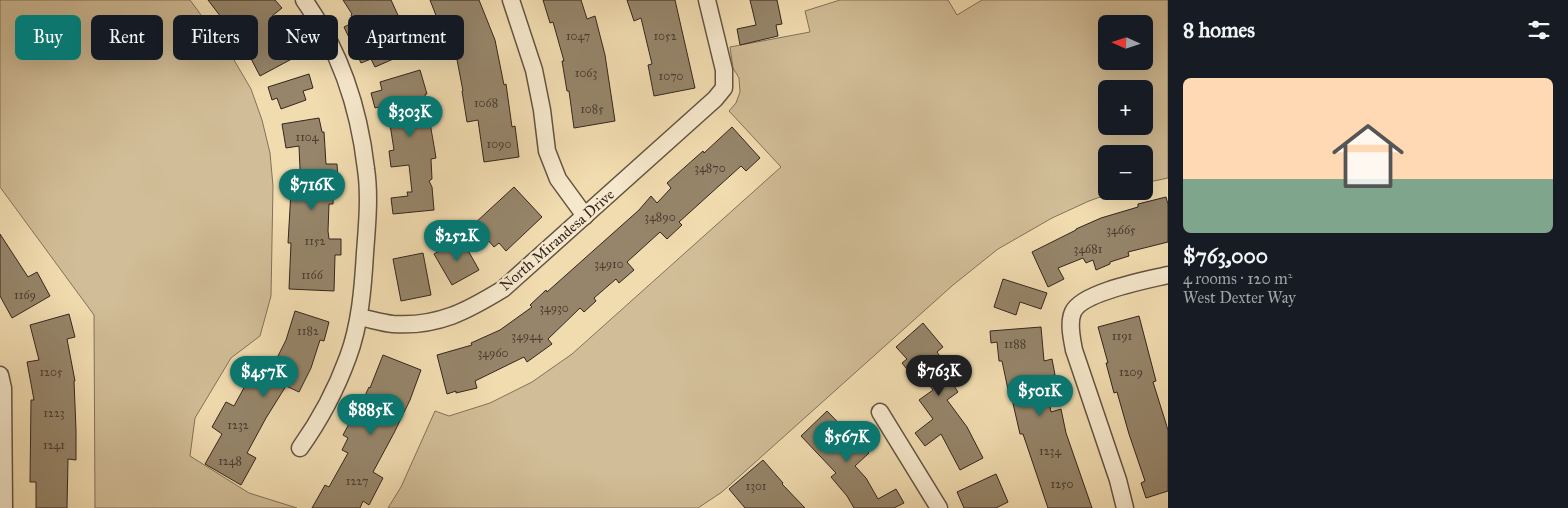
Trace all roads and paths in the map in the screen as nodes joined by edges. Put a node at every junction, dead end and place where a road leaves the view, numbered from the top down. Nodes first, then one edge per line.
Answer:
1 (304, 0) edge
2 (511, 0) edge
3 (707, 0) edge
4 (585, 216) junction
5 (1168, 275) edge
6 (359, 317) junction
7 (0, 375) edge
8 (880, 412) dead end
9 (300, 448) dead end
10 (4, 508) edge
11 (939, 508) edge
12 (1124, 508) edge

1 - 6 street
2 - 4 street
3 - 4 street, North Mirandesa Drive
4 - 6 street, North Mirandesa Drive
5 - 12 street
6 - 9 street
7 - 10 street
8 - 11 street

